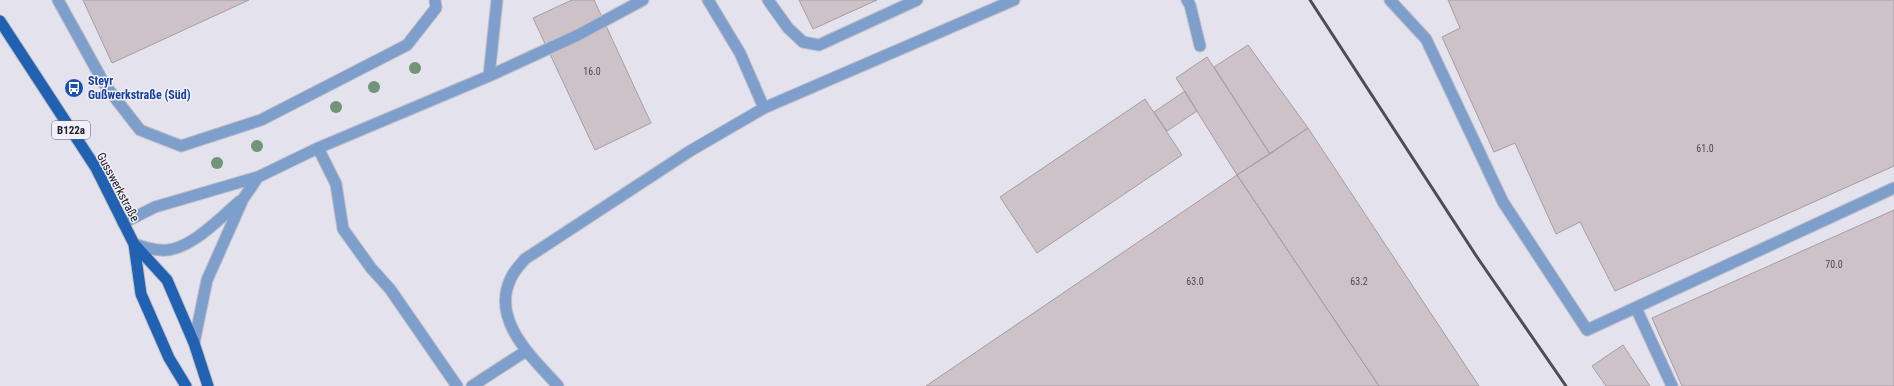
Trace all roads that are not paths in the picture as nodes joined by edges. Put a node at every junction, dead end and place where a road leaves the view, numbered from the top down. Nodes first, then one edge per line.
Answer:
1 (58, 0) edge
2 (435, 0) edge
3 (497, 0) edge
4 (643, 0) edge
5 (708, 0) edge
6 (768, 0) edge
7 (917, 0) edge
8 (1014, 0) edge
9 (1187, 0) edge
10 (1390, 0) edge
11 (0, 21) edge
12 (1200, 46) dead end
13 (489, 76) junction
14 (764, 108) junction
15 (318, 148) junction
16 (258, 178) junction
17 (1894, 188) edge
18 (242, 199) junction
19 (123, 223) junction
20 (134, 244) junction
21 (1636, 308) junction
22 (194, 343) junction
23 (526, 351) junction
24 (186, 386) edge
25 (208, 386) edge
26 (457, 386) edge
27 (472, 386) edge
28 (558, 386) edge
29 (1672, 386) edge

1 - 2 lane
3 - 13 lane
4 - 13 lane
5 - 14 lane
6 - 7 lane
8 - 14 lane
9 - 12 lane
10 - 21 lane
11 - 19 main road, Gusswerkstraße / B122a
13 - 15 lane
14 - 23 lane
15 - 16 lane
15 - 26 lane
16 - 18 lane
16 - 19 lane
17 - 21 lane
18 - 20 lane
18 - 22 lane
19 - 20 main road, Gusswerkstraße / B122a
20 - 22 main road, Gusswerkstraße / B122a
20 - 24 main road, Gusswerkstraße / B122a
21 - 29 lane
22 - 25 main road, Gusswerkstraße / B122a
23 - 27 lane
23 - 28 lane

